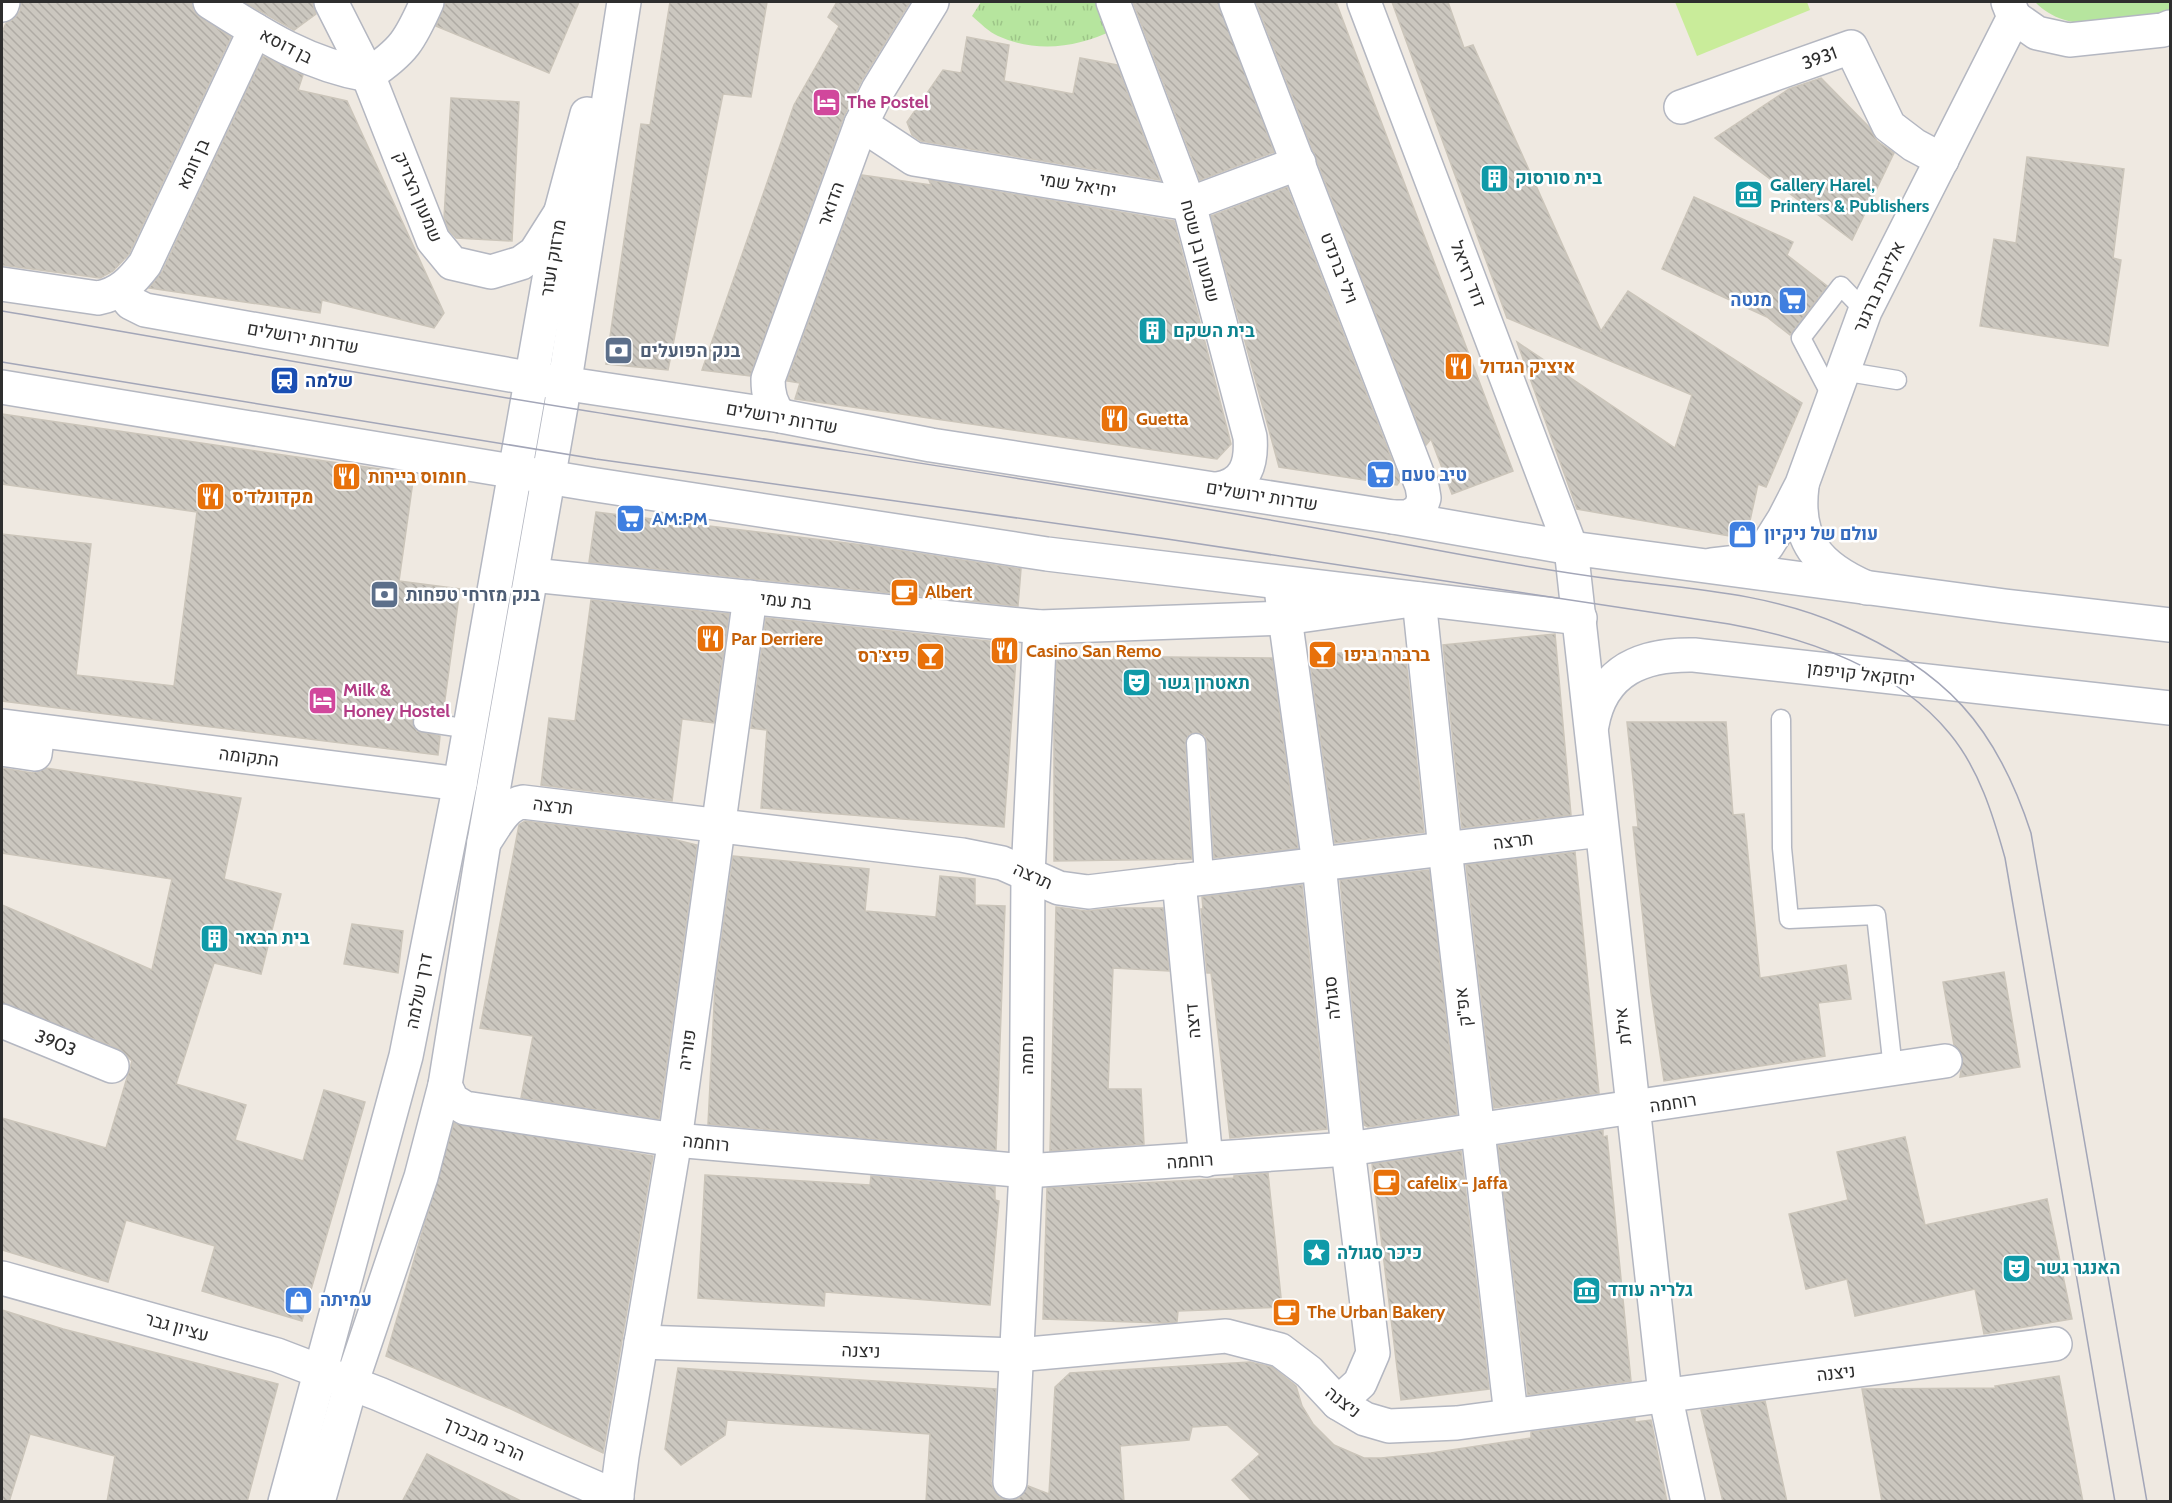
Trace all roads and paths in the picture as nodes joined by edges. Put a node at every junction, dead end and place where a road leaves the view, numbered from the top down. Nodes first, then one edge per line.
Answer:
1 (210, 2) edge
2 (331, 2) edge
3 (427, 2) edge
4 (624, 2) edge
5 (932, 2) edge
6 (1113, 2) edge
7 (1236, 2) edge
8 (1364, 2) edge
9 (2011, 9) edge
10 (2170, 27) edge
11 (255, 30) junction
12 (615, 52) junction
13 (368, 75) junction
14 (1681, 107) dead end
15 (861, 124) junction
16 (1942, 160) junction
17 (1299, 163) junction
18 (1189, 204) junction
19 (561, 211) junction
20 (2, 284) edge
21 (121, 291) junction
22 (1865, 311) junction
23 (532, 378) junction
24 (1897, 381) dead end
25 (564, 383) junction
26 (1837, 384) junction
27 (2, 387) edge
28 (781, 416) junction
29 (532, 474) junction
30 (1802, 484) junction
31 (1217, 489) junction
32 (1393, 517) junction
33 (1571, 548) junction
34 (1697, 566) junction
35 (532, 575) junction
36 (1280, 582) junction
37 (1867, 588) junction
38 (750, 597) junction
39 (1419, 599) junction
40 (1285, 618) junction
41 (1580, 618) junction
42 (2170, 625) edge
43 (1040, 627) junction
44 (2170, 708) edge
45 (1781, 719) dead end
46 (423, 722) dead end
47 (470, 729) junction
48 (1591, 730) junction
49 (2, 738) edge
50 (1196, 743) dead end
51 (460, 784) junction
52 (718, 827) junction
53 (1601, 830) junction
54 (484, 842) junction
55 (1445, 849) junction
56 (1319, 864) junction
57 (1028, 875) junction
58 (1192, 879) junction
59 (2, 1021) edge
60 (1945, 1061) dead end
61 (112, 1066) dead end
62 (1893, 1069) junction
63 (445, 1085) junction
64 (1633, 1109) junction
65 (1478, 1131) junction
66 (675, 1140) junction
67 (1348, 1149) junction
68 (1206, 1160) junction
69 (1026, 1171) junction
70 (2, 1278) edge
71 (641, 1342) junction
72 (2055, 1344) dead end
73 (1016, 1355) junction
74 (321, 1372) junction
75 (351, 1384) junction
76 (1665, 1394) junction
77 (1338, 1402) junction
78 (1511, 1415) junction
79 (1010, 1482) dead end
80 (616, 1499) edge
81 (285, 1502) edge
82 (318, 1502) edge
83 (1688, 1502) edge

1 - 11 street, בן דוסא
2 - 13 street, שמעון הצדיק
3 - 13 street
4 - 12 street, מרזוק ועזר
5 - 15 street, הדואר
6 - 18 street, שמעון בן שטח
7 - 17 street, וילי ברנדט
8 - 33 street, דוד רזיאל
9 - 10 street
9 - 16 street, אליזבת ברגנר
11 - 13 street, בן דוסא
11 - 21 street, בן זומא
12 - 19 street, מרזוק ועזר
12 - 25 street, מרזוק ועזר
13 - 19 street, שמעון הצדיק
14 - 16 street, 3931
15 - 18 street, יחיאל שמי
15 - 28 street, הדואר
16 - 22 street, אליזבת ברגנר
17 - 18 street, יחיאל שמי
17 - 32 street, וילי ברנדט
18 - 31 street, שמעון בן שטח
19 - 23 street, מרזוק ועזר
20 - 21 street
21 - 23 street, שדרות ירושלים
22 - 26 street, אליזבת ברגנר
22 - 26 lane
23 - 25 street, שדרות ירושלים
23 - 29 street, מרזוק ועזר
24 - 26 lane
25 - 28 street, שדרות ירושלים
25 - 29 street, מרזוק ועזר
26 - 30 street, אליזבת ברגנר
27 - 29 street
28 - 31 street, שדרות ירושלים
29 - 35 street
29 - 36 street
29 - 47 street, דרך שלמה
30 - 34 street, אליזבת ברגנר
30 - 37 street, אליזבת ברגנר
31 - 32 street, שדרות ירושלים
32 - 33 street, שדרות ירושלים
33 - 34 street
33 - 41 street, אילת
34 - 37 street
35 - 38 street, בת עמי
35 - 54 street
36 - 39 street
36 - 40 street, סגולה
37 - 42 street
38 - 43 street, בת עמי
38 - 52 street, פוריה
39 - 40 street, בת עמי
39 - 41 street
39 - 55 street, אפ"ק
40 - 43 street, בת עמי
40 - 56 street, סגולה
41 - 48 street, אילת
43 - 57 street, נחמה
44 - 48 street, יחזקאל קויפמן
45 - 62 lane
46 - 47 lane
47 - 51 street, דרך שלמה
48 - 53 street, אילת
49 - 51 street, התקומה
50 - 58 lane
51 - 74 street, דרך שלמה
52 - 54 street, תרצה
52 - 57 street, תרצה
52 - 66 street, פוריה
53 - 55 street, תרצה
53 - 64 street, אילת
54 - 63 street
55 - 56 street, תרצה
55 - 65 street, אפ"ק
56 - 58 street, תרצה
56 - 67 street, סגולה
57 - 58 street, תרצה
57 - 69 street, נחמה
58 - 68 street, דיצה
59 - 61 street, 3903
60 - 62 street, רוחמה
62 - 64 street, רוחמה
63 - 66 street, רוחמה
63 - 75 street
64 - 65 street, רוחמה
64 - 76 street, אילת
65 - 67 street, רוחמה
65 - 78 street, אפ"ק
66 - 69 street, רוחמה
66 - 71 street, פוריה
67 - 68 street, רוחמה
67 - 77 street, סגולה
68 - 69 street, רוחמה
69 - 73 street, נחמה
70 - 74 street, עציון גבר
71 - 73 street, ניצנה
71 - 80 street, פוריה
72 - 76 street, ניצנה
73 - 77 street, ניצנה
73 - 79 street, נחמה
74 - 75 street, עציון גבר
74 - 81 street, דרך שלמה
75 - 80 street, הרבי מבכרך
75 - 82 street
76 - 78 street, ניצנה
76 - 83 street, אילת
77 - 78 street, ניצנה

